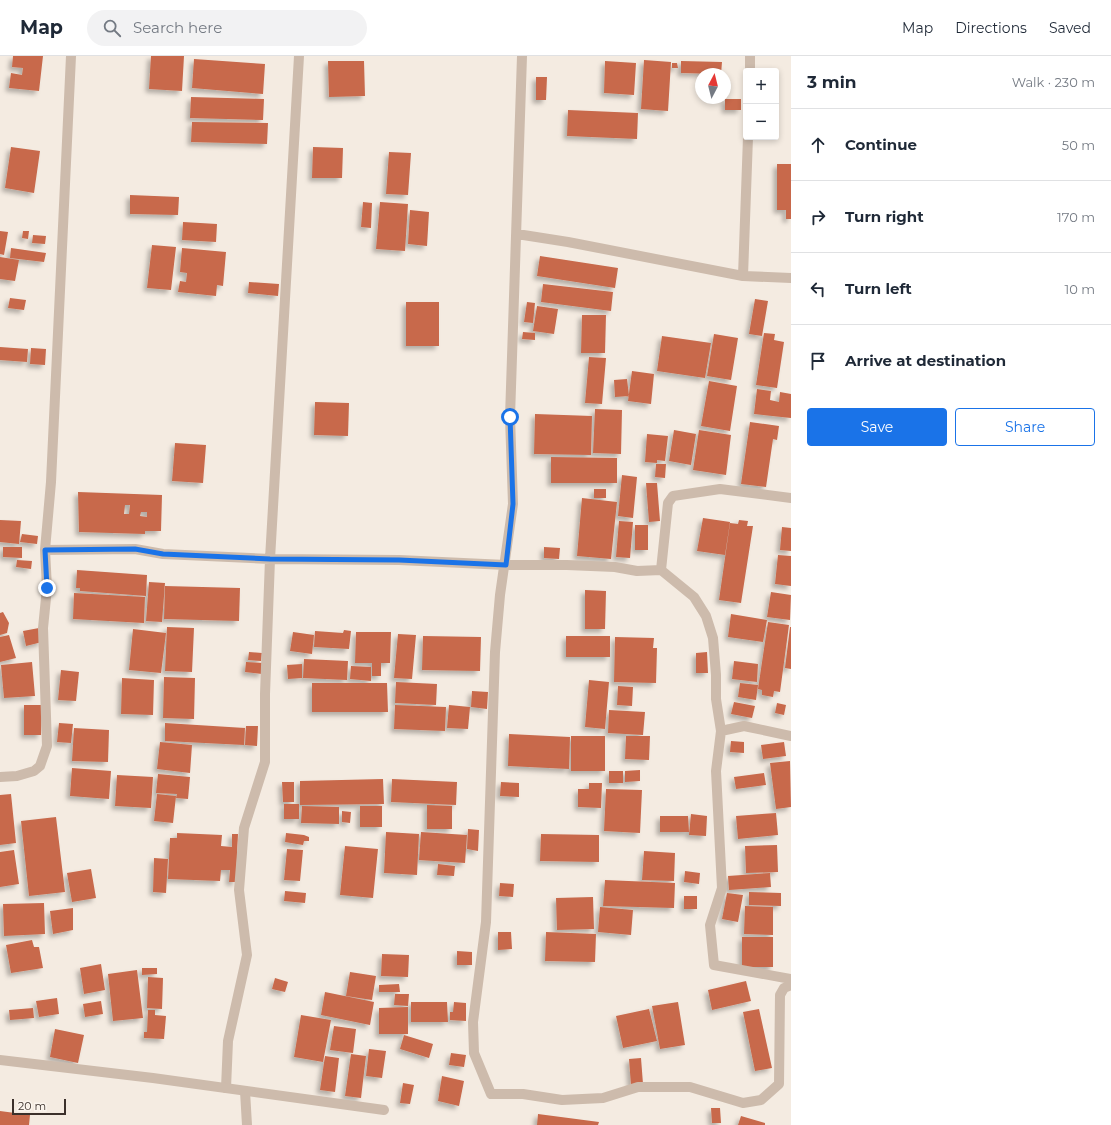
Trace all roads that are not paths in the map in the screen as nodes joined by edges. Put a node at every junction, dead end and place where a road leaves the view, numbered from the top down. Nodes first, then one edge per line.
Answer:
1 (71, 56) edge
2 (299, 56) edge
3 (522, 56) edge
4 (750, 56) edge
5 (750, 68) edge
6 (748, 140) edge
7 (517, 234) junction
8 (743, 276) junction
9 (791, 278) edge
10 (791, 498) edge
11 (45, 550) junction
12 (270, 559) junction
13 (506, 565) junction
14 (661, 570) junction
15 (721, 731) junction
16 (791, 736) edge
17 (0, 777) edge
18 (791, 979) edge
19 (791, 985) edge
20 (0, 1060) edge
21 (226, 1088) junction
22 (245, 1091) junction
23 (384, 1110) dead end
24 (247, 1125) edge

1 - 11 street
2 - 12 street
3 - 7 street
4 - 5 street
6 - 8 street
7 - 8 street
7 - 13 street
8 - 9 street
10 - 14 street
11 - 12 street
11 - 17 street
12 - 13 street
12 - 21 street
13 - 14 street
13 - 19 street
14 - 15 street
15 - 16 street
15 - 18 street
20 - 21 street
21 - 22 street
22 - 23 street
22 - 24 street

